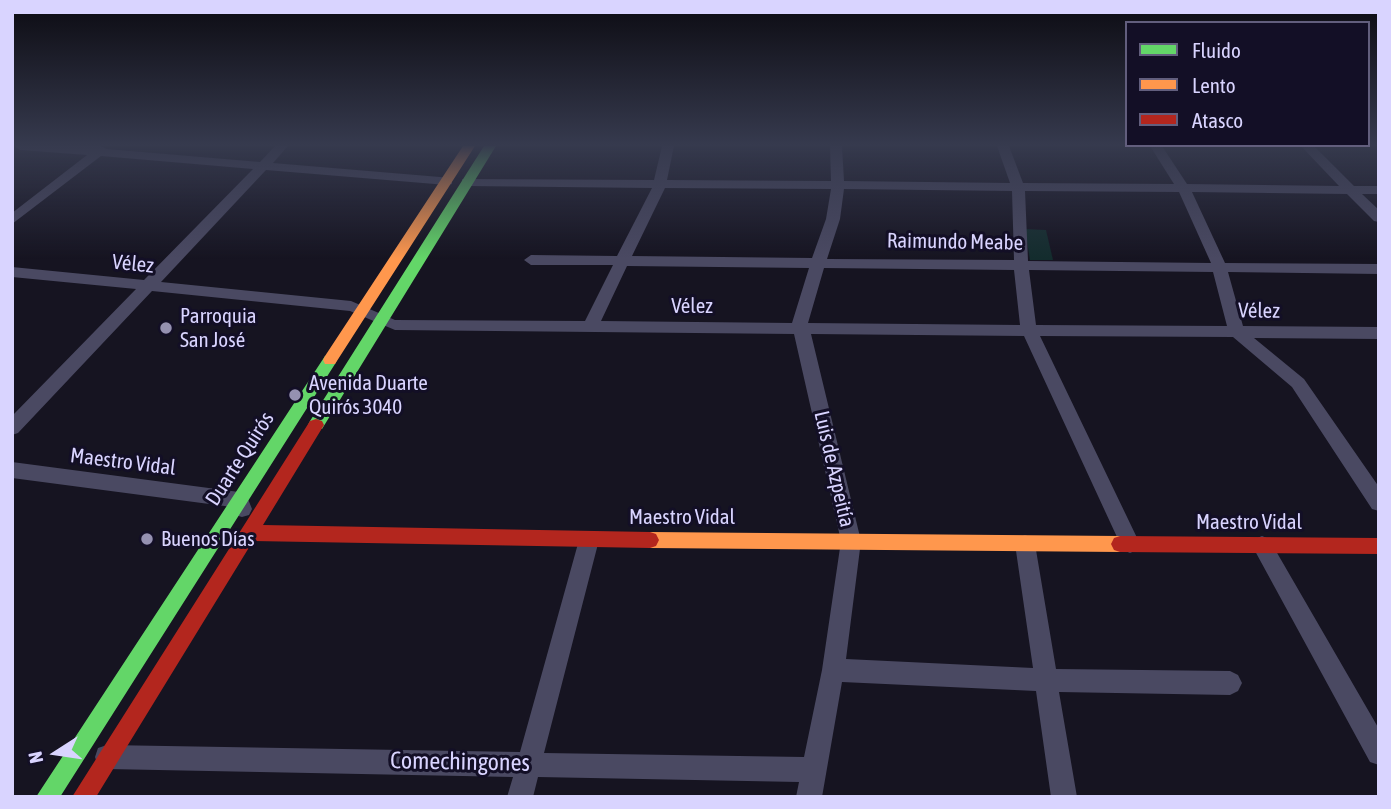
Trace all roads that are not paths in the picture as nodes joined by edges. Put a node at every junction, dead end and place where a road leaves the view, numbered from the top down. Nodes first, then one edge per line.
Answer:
1 (58, 184) edge
2 (246, 184) edge
3 (445, 184) edge
4 (466, 184) edge
5 (636, 184) edge
6 (660, 184) junction
7 (1016, 184) edge
8 (1180, 184) edge
9 (1345, 184) edge
10 (838, 186) junction
11 (1018, 188) junction
12 (1183, 188) junction
13 (1351, 190) junction
14 (1379, 190) edge
15 (1379, 218) edge
16 (12, 220) edge
17 (531, 260) dead end
18 (623, 260) junction
19 (821, 261) junction
20 (1021, 265) junction
21 (1221, 267) junction
22 (1379, 269) edge
23 (12, 272) edge
24 (147, 287) junction
25 (363, 309) junction
26 (378, 321) junction
27 (590, 327) junction
28 (800, 327) junction
29 (1029, 330) junction
30 (1237, 332) junction
31 (1379, 333) edge
32 (12, 428) edge
33 (12, 470) edge
34 (239, 500) junction
35 (1379, 503) edge
36 (249, 533) junction
37 (589, 540) junction
38 (851, 541) junction
39 (1025, 544) junction
40 (1130, 544) junction
41 (1262, 545) junction
42 (1379, 546) edge
43 (833, 670) junction
44 (1046, 680) junction
45 (1230, 684) dead end
46 (1379, 753) edge
47 (107, 757) junction
48 (529, 763) junction
49 (813, 770) junction
50 (47, 797) edge
51 (83, 797) edge
52 (520, 797) edge
53 (809, 797) edge
54 (1064, 797) edge

1 - 16 street
2 - 24 street
3 - 25 main road, Duarte Quirós
4 - 26 main road, Duarte Quirós
5 - 6 street
6 - 10 street
6 - 18 street
7 - 11 street
8 - 12 street
9 - 13 street
10 - 11 street
10 - 19 street, Luis de Azpeitía
11 - 12 street
11 - 20 street
12 - 13 street
12 - 21 street
13 - 14 street
13 - 15 street
17 - 18 street, Raimundo Meabe
18 - 19 street, Raimundo Meabe
18 - 27 street
19 - 20 street, Raimundo Meabe
19 - 28 street, Luis de Azpeitía
20 - 21 street, Raimundo Meabe
20 - 29 street
21 - 22 street, Raimundo Meabe
21 - 30 street
23 - 24 street, Vélez
24 - 25 street, Vélez
24 - 32 street
25 - 26 street
25 - 34 main road, Duarte Quirós
26 - 27 street, Vélez
26 - 36 main road, Duarte Quirós
27 - 28 street, Vélez
28 - 29 street, Vélez
28 - 38 street, Luis de Azpeitía
29 - 30 street, Vélez
29 - 40 street
30 - 31 street, Vélez
30 - 35 street
33 - 34 street, Maestro Vidal
34 - 36 street
34 - 50 main road, Duarte Quirós
36 - 37 main road, Maestro Vidal
36 - 47 main road, Duarte Quirós
37 - 38 main road, Maestro Vidal
37 - 48 street
38 - 39 main road, Maestro Vidal
38 - 43 street, Luis de Azpeitía
39 - 40 main road, Maestro Vidal
39 - 44 street
40 - 41 main road, Maestro Vidal
41 - 42 main road, Maestro Vidal
41 - 46 street
43 - 44 street
43 - 49 street, Luis de Azpeitía
44 - 45 street
44 - 54 street
47 - 48 street, Comechingones
47 - 51 main road, Duarte Quirós
48 - 49 street, Comechingones
48 - 52 street
49 - 53 street, Luis de Azpeitía

